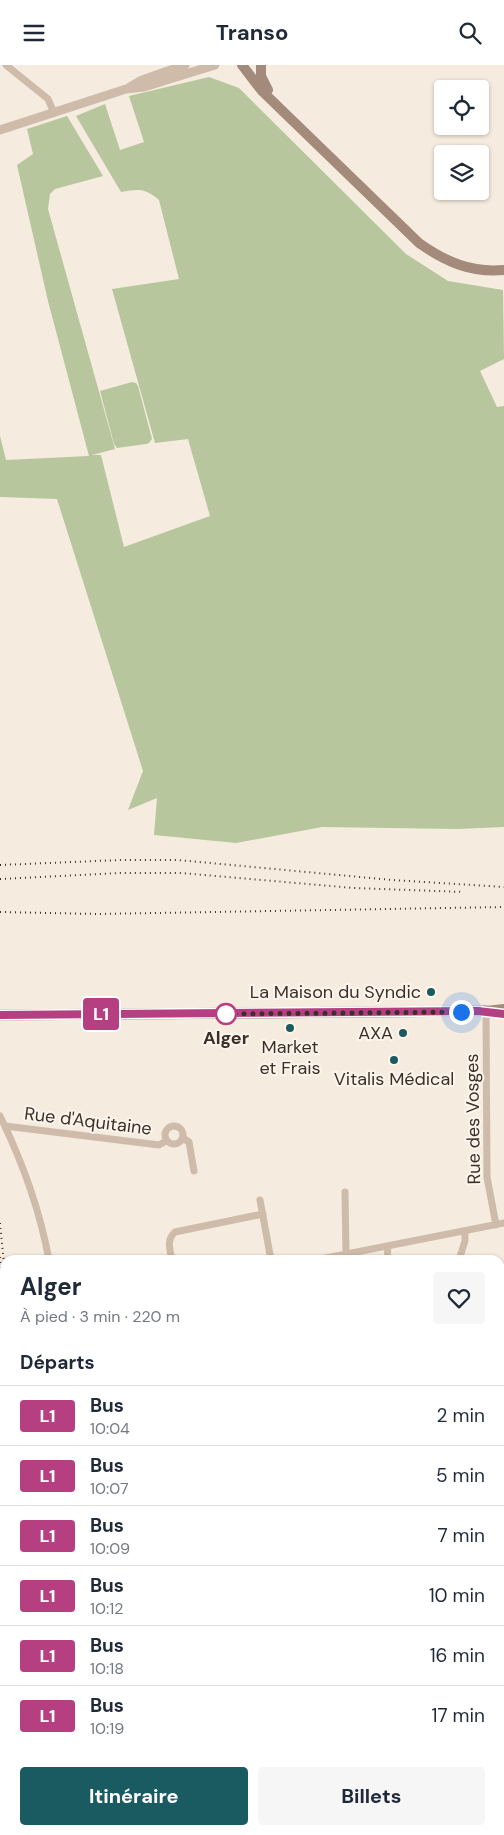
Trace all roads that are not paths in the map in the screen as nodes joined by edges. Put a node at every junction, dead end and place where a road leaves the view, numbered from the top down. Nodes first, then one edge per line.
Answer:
1 (6, 65) edge
2 (215, 65) edge
3 (243, 65) edge
4 (251, 65) edge
5 (260, 65) edge
6 (187, 68) edge
7 (282, 109) junction
8 (54, 113) junction
9 (0, 131) edge
10 (504, 270) edge
11 (504, 1009) edge
12 (486, 1011) junction
13 (504, 1014) edge
14 (0, 1015) edge
15 (0, 1116) edge
16 (4, 1126) junction
17 (183, 1138) junction
18 (166, 1141) junction
19 (194, 1171) dead end
20 (345, 1192) dead end
21 (260, 1200) dead end
22 (263, 1214) junction
23 (500, 1224) edge
24 (465, 1231) junction
25 (388, 1246) junction
26 (346, 1254) junction
27 (48, 1255) edge
28 (171, 1255) edge
29 (270, 1255) edge
30 (341, 1255) edge
31 (387, 1255) edge
32 (461, 1255) edge

1 - 8 street
2 - 6 street
3 - 4 main road
3 - 7 main road
5 - 7 main road
6 - 8 street
7 - 10 main road
8 - 9 street
11 - 12 main road
12 - 13 main road
12 - 14 main road
12 - 23 street, Rue des Vosges
15 - 16 street
16 - 18 street, Rue d'Aquitaine
16 - 27 street
17 - 18 street, Rue d'Aquitaine
17 - 18 street, Rue d'Aquitaine
17 - 19 street
20 - 26 street
21 - 22 street
22 - 28 street
22 - 29 street
23 - 24 street
24 - 25 street
24 - 32 street
25 - 26 street
25 - 31 street
26 - 30 street

